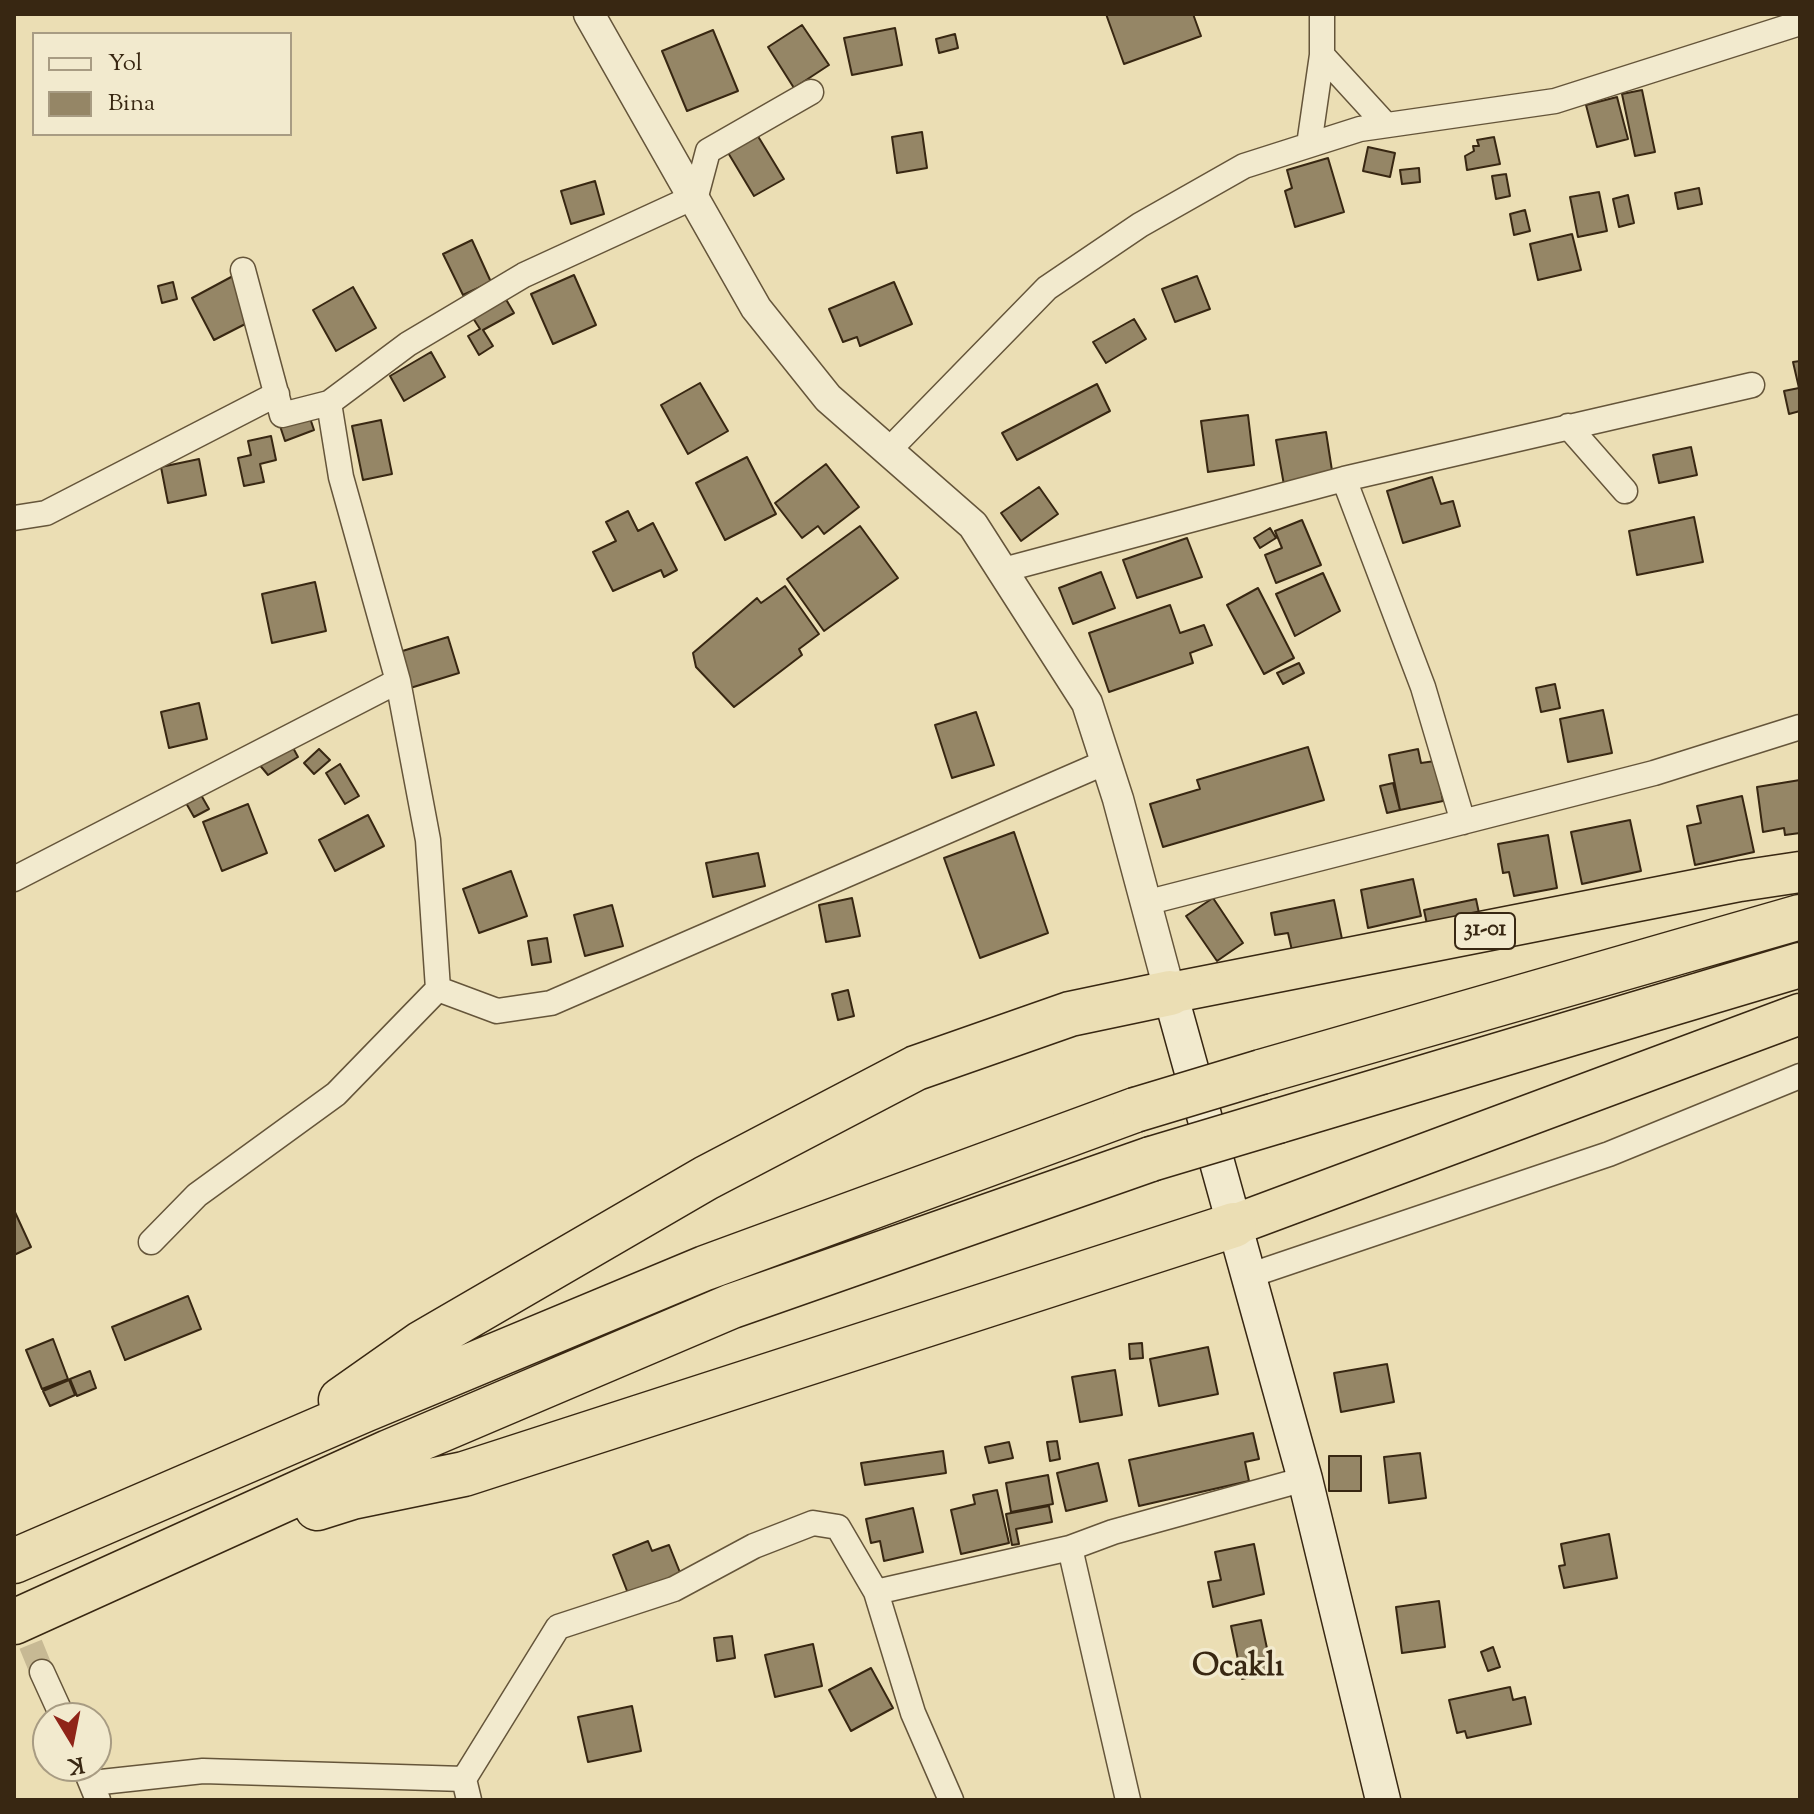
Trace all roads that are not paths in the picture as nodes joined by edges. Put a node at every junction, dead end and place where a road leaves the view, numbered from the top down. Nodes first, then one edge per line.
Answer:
1 (589, 14) edge
2 (1322, 14) edge
3 (1800, 23) edge
4 (1322, 55) junction
5 (811, 92) dead end
6 (1386, 125) junction
7 (1309, 145) junction
8 (694, 197) junction
9 (243, 270) dead end
10 (1752, 385) dead end
11 (277, 394) junction
12 (329, 403) junction
13 (1568, 426) junction
14 (888, 451) junction
15 (1344, 479) junction
16 (1625, 491) dead end
17 (14, 518) edge
18 (1003, 570) junction
19 (398, 681) junction
20 (1800, 727) edge
21 (1106, 762) junction
22 (1463, 822) junction
23 (1800, 872) edge
24 (14, 879) edge
25 (1145, 903) junction
26 (1800, 917) edge
27 (1800, 965) edge
28 (438, 989) junction
29 (1170, 993) junction
30 (1800, 1014) edge
31 (1800, 1076) edge
32 (1234, 1225) junction
33 (151, 1242) dead end
34 (1248, 1276) junction
35 (1305, 1479) junction
36 (128, 1512) junction
37 (1070, 1548) junction
38 (157, 1556) junction
39 (14, 1561) edge
40 (876, 1592) junction
41 (14, 1622) edge
42 (42, 1672) tunnel mouth
43 (56, 1702) edge
44 (91, 1783) edge
45 (467, 1790) edge
46 (951, 1800) edge
47 (1128, 1800) edge
48 (1383, 1800) edge

1 - 8 street
2 - 4 street
3 - 6 street
4 - 6 street
4 - 7 street
5 - 8 street
6 - 7 street
7 - 14 street
8 - 12 street
8 - 14 street
9 - 11 street
10 - 13 street
11 - 12 street
11 - 17 street
12 - 19 street
13 - 15 street
13 - 16 street
14 - 18 street
15 - 18 street
15 - 22 street
18 - 21 street
19 - 24 street
19 - 28 street
20 - 22 street
21 - 25 street
21 - 28 street
22 - 25 street
23 - 29 highway, 31-01
25 - 29 street
26 - 36 highway, bridge
27 - 38 highway, bridge
28 - 33 street
29 - 32 main road
29 - 36 highway
30 - 32 highway
31 - 34 street
32 - 34 main road
32 - 38 highway
34 - 35 main road
35 - 37 street
35 - 48 main road
36 - 39 highway
37 - 40 street
37 - 47 street
38 - 41 highway
40 - 45 street
40 - 46 street
42 - 43 street
44 - 45 street

